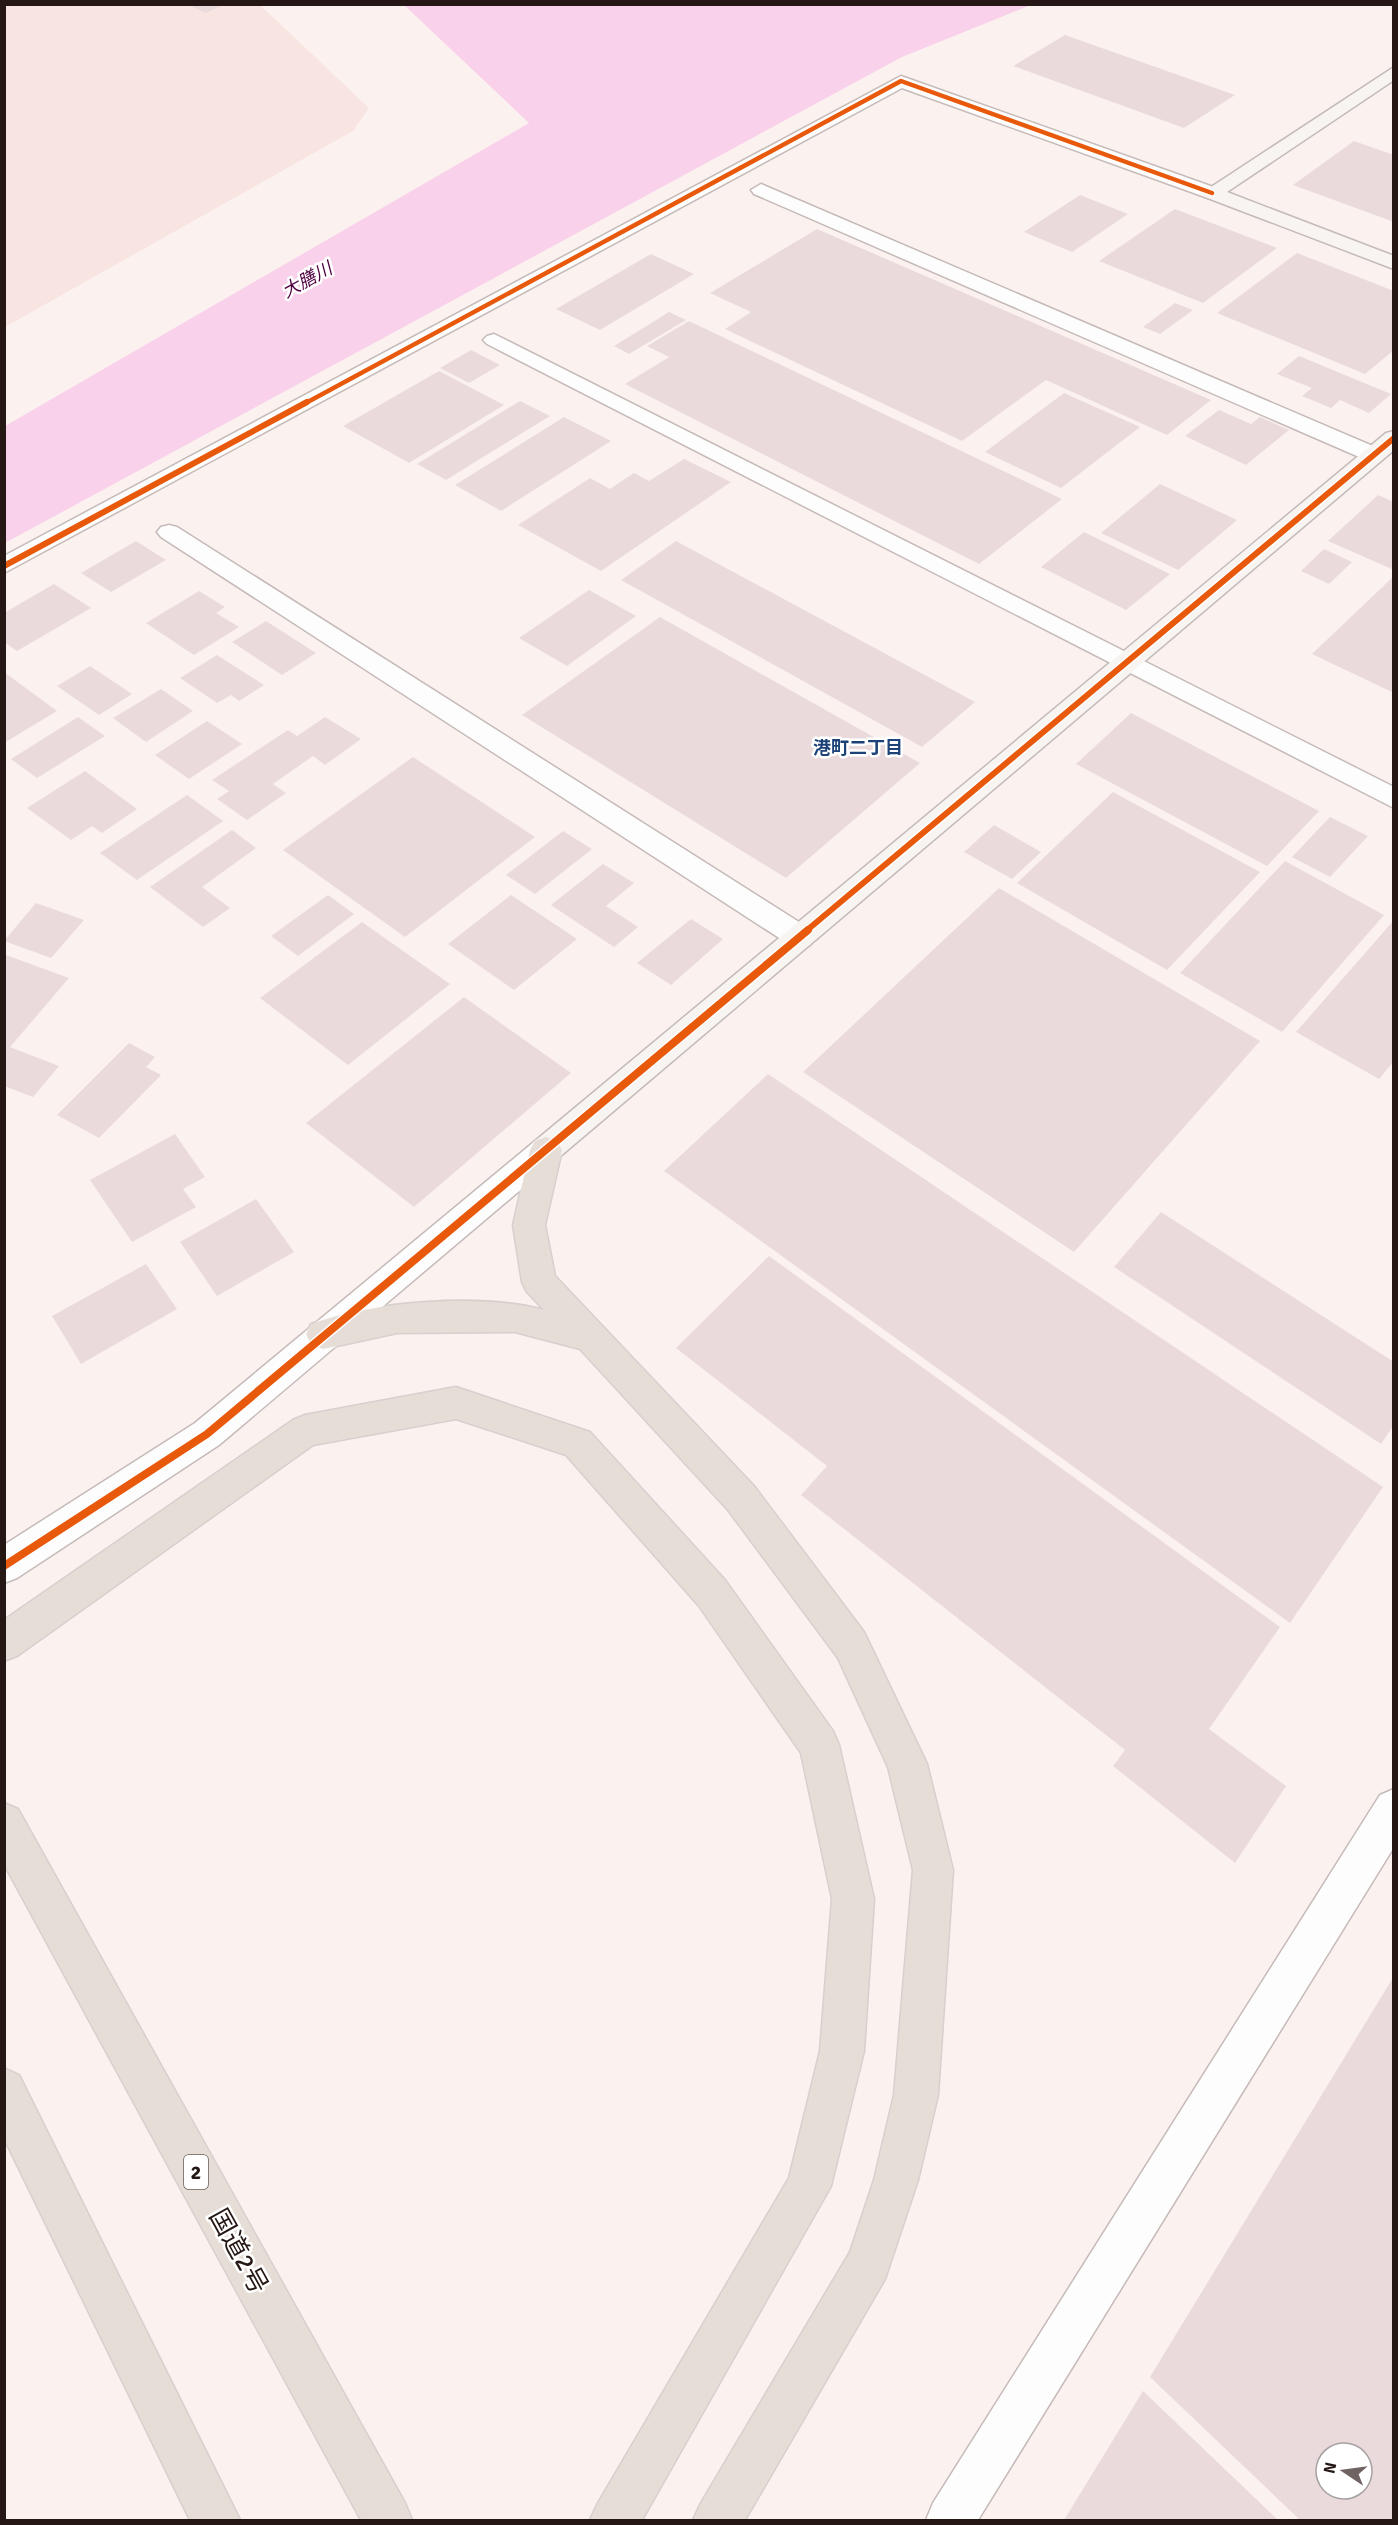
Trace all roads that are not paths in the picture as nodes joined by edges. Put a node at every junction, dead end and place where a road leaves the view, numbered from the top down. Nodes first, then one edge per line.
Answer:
1 (1394, 72) edge
2 (761, 190) dead end
3 (1212, 193) junction
4 (1394, 263) edge
5 (494, 340) dead end
6 (1384, 446) edge
7 (169, 532) dead end
8 (4, 566) edge
9 (1125, 664) junction
10 (1394, 799) edge
11 (800, 937) junction
12 (546, 1150) junction
13 (323, 1334) junction
14 (590, 1337) junction
15 (4, 1566) edge
16 (4, 1643) edge
17 (1394, 1809) edge
18 (4, 1823) edge
19 (4, 2090) edge
20 (216, 2520) edge
21 (388, 2520) edge
22 (615, 2520) edge
23 (718, 2520) edge
24 (950, 2520) edge

1 - 3 street
2 - 6 street
3 - 4 street
3 - 8 street
5 - 9 street
6 - 9 street
7 - 11 street
9 - 10 street
9 - 11 street
11 - 12 street
12 - 13 street
12 - 14 highway
13 - 14 highway
13 - 15 street
14 - 23 highway
16 - 22 highway
17 - 24 street
18 - 21 highway, 国道2号 / 2
19 - 20 highway

